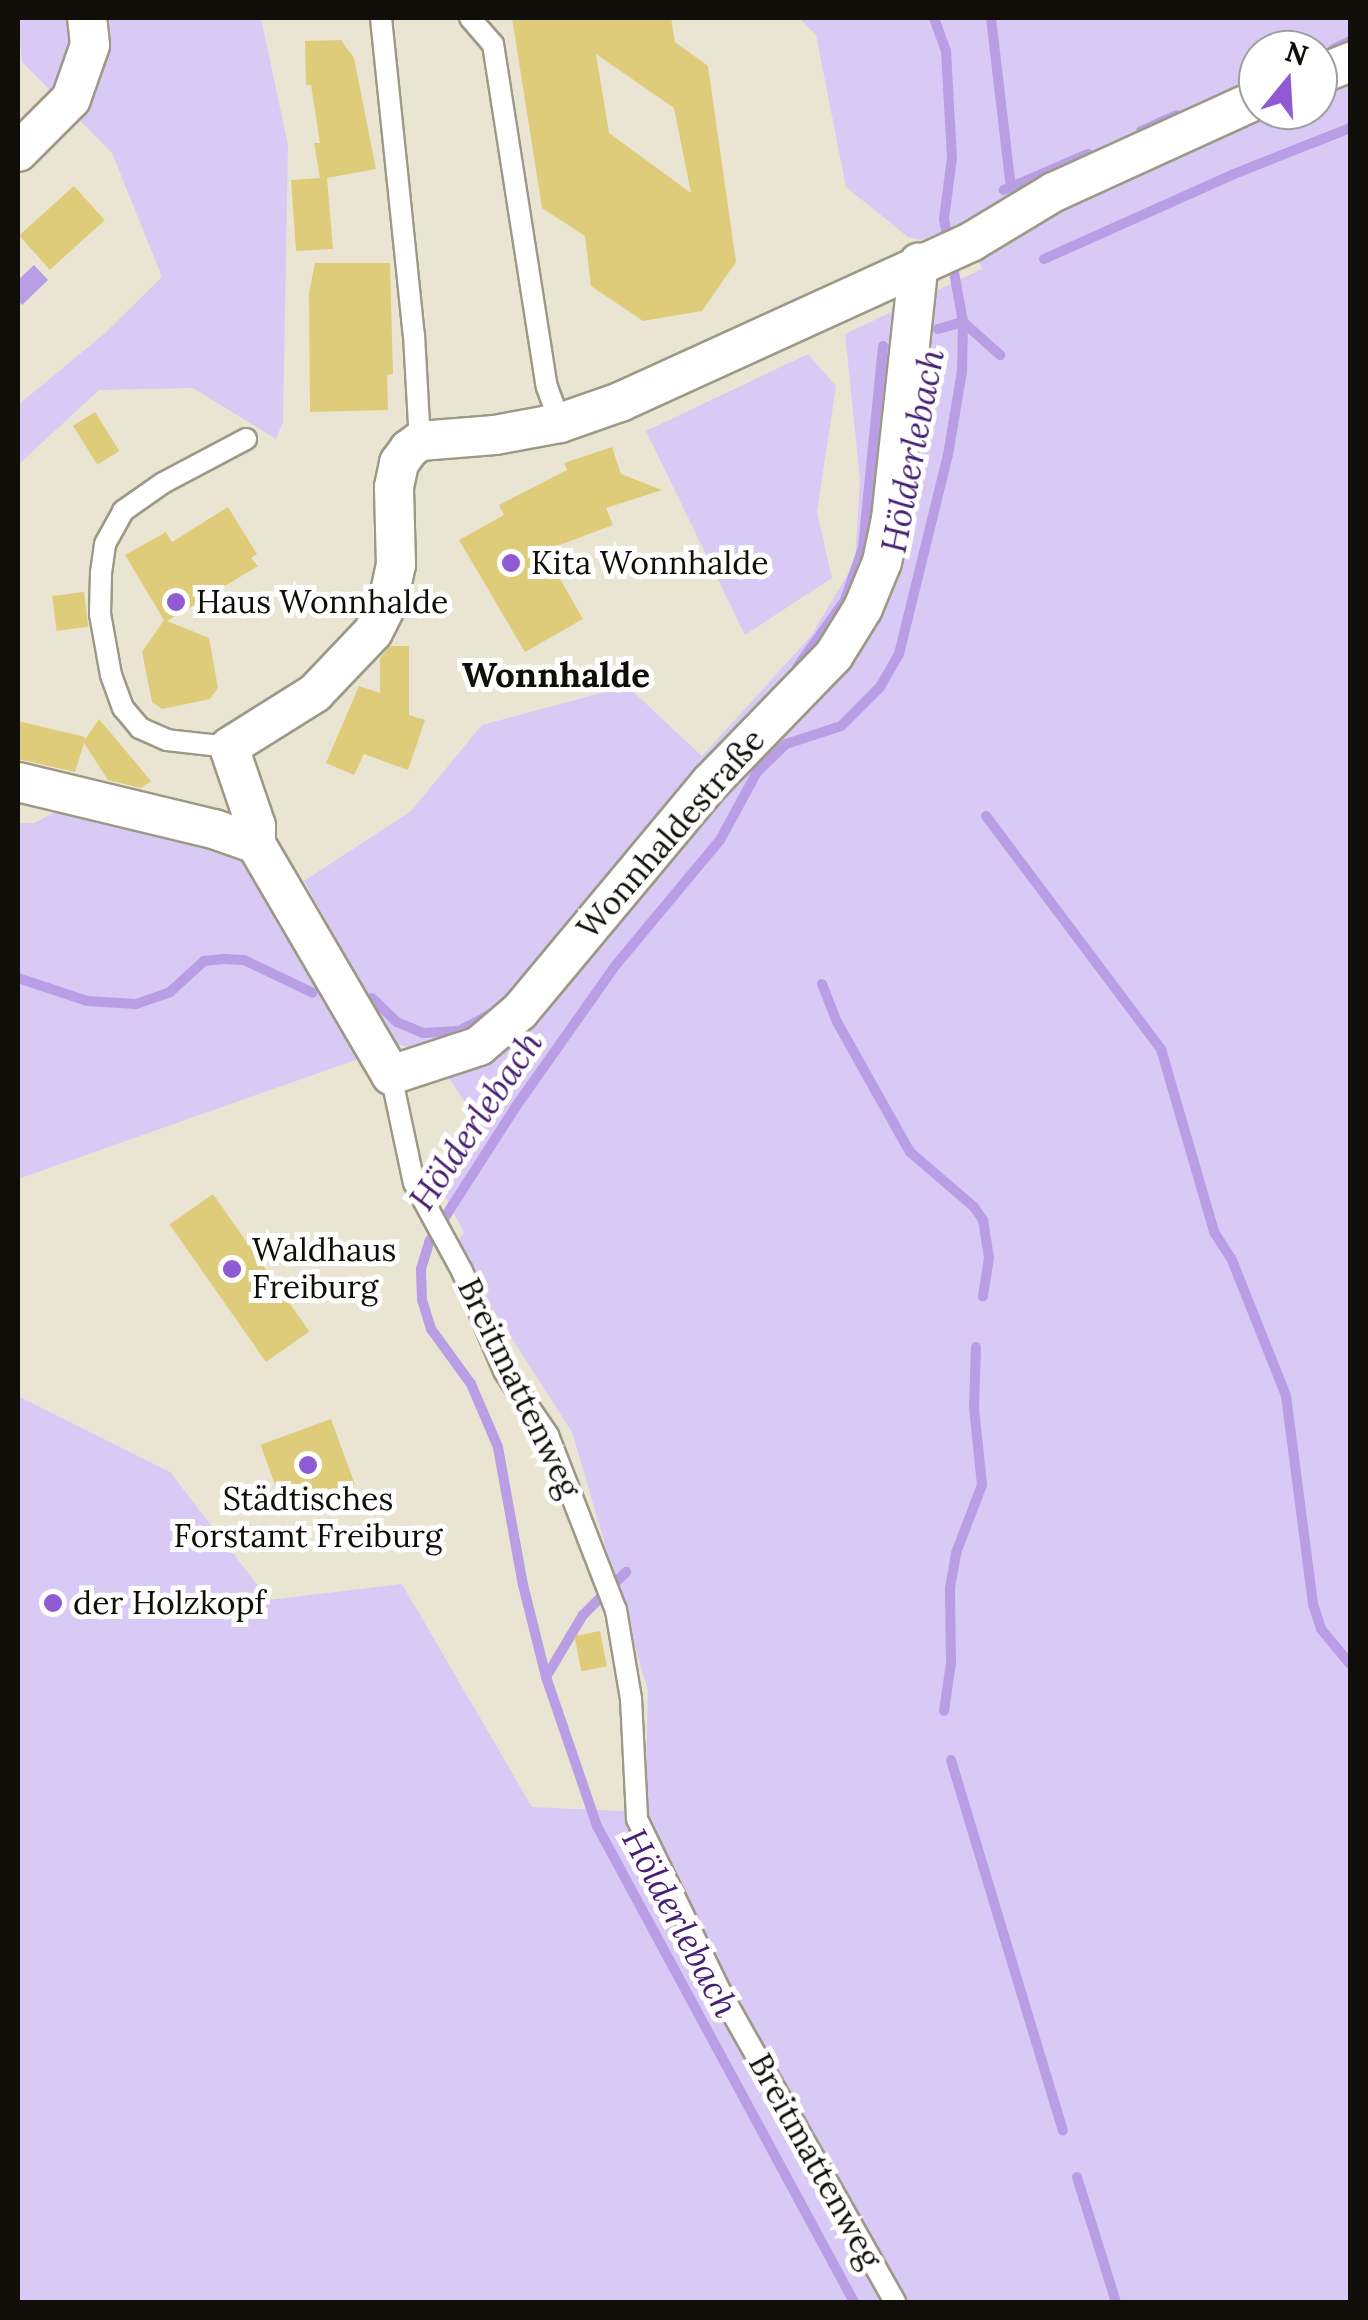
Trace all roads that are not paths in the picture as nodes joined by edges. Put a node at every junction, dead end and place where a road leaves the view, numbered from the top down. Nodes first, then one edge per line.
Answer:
1 (88, 18) edge
2 (381, 18) edge
3 (470, 18) edge
4 (1238, 108) edge
5 (18, 152) edge
6 (923, 261) junction
7 (560, 423) junction
8 (246, 439) dead end
9 (420, 441) junction
10 (230, 747) junction
11 (18, 782) edge
12 (256, 844) junction
13 (392, 1076) junction
14 (895, 2302) edge

1 - 5 street
2 - 9 lane
3 - 7 lane
4 - 6 street
6 - 7 street
6 - 13 street, Wonnhaldestraße
7 - 9 street
8 - 10 lane
9 - 10 street
10 - 12 street
11 - 12 street
12 - 13 street
13 - 14 lane, Breitmattenweg

